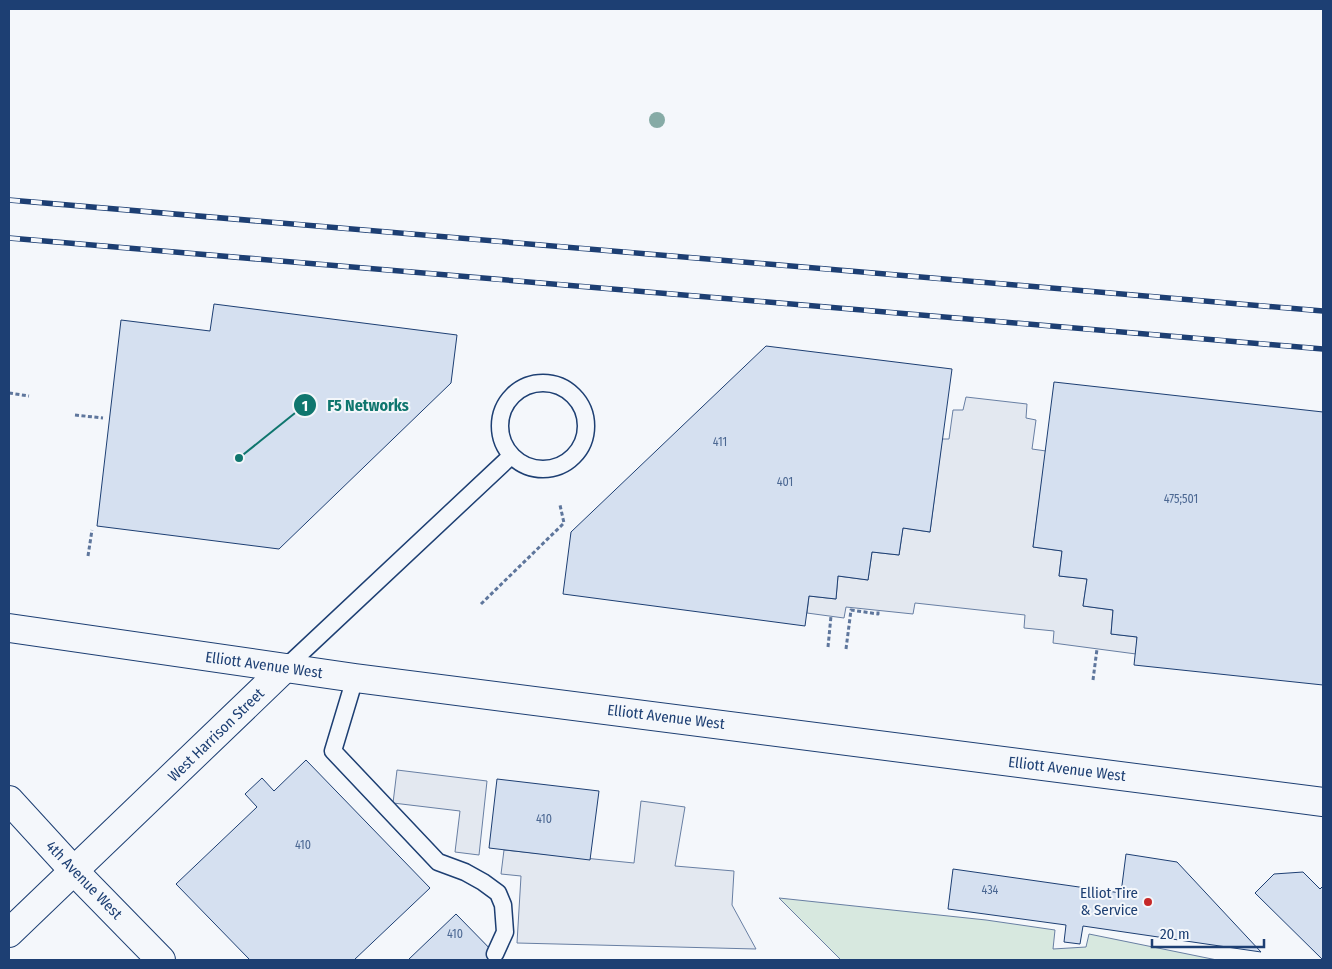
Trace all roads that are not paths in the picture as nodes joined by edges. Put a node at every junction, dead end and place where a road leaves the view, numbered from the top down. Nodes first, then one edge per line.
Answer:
1 (511, 456) junction
2 (9, 628) edge
3 (285, 668) junction
4 (355, 678) junction
5 (9, 800) edge
6 (1323, 802) edge
7 (74, 870) junction
8 (9, 933) edge
9 (495, 954) dead end
10 (161, 960) edge

1 - 1 lane
1 - 3 lane, West Harrison Street
2 - 3 main road, Elliott Avenue West
3 - 4 main road, Elliott Avenue West
3 - 7 main road, West Harrison Street
4 - 6 main road, Elliott Avenue West
4 - 9 lane
5 - 7 main road, 4th Avenue West
7 - 8 main road, West Harrison Street
7 - 10 main road, 4th Avenue West

